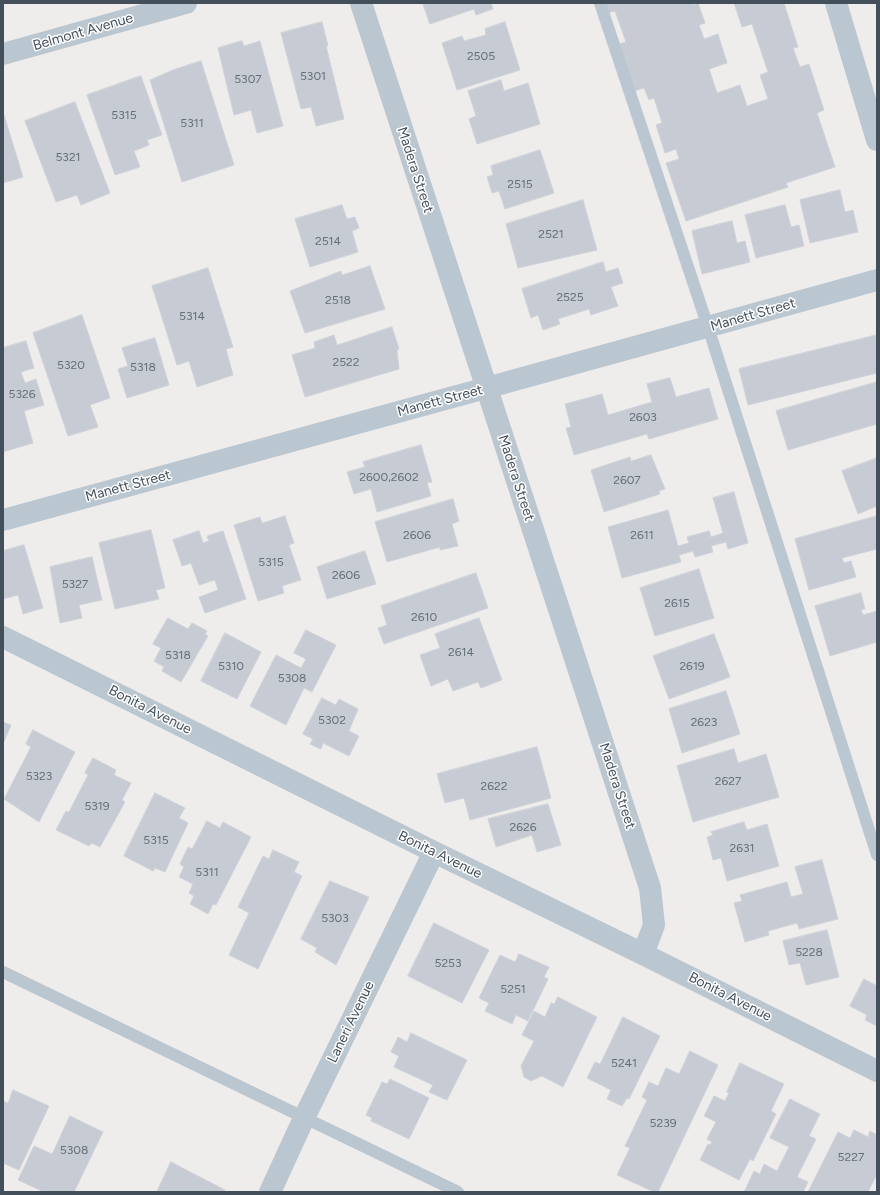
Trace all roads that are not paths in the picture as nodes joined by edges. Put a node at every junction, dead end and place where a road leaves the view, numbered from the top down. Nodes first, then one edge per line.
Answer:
1 (186, 3) edge
2 (361, 3) edge
3 (600, 3) edge
4 (836, 3) edge
5 (3, 54) edge
6 (873, 113) edge
7 (877, 140) edge
8 (877, 280) edge
9 (708, 327) junction
10 (486, 388) junction
11 (3, 520) edge
12 (3, 637) edge
13 (434, 852) junction
14 (877, 855) edge
15 (643, 954) junction
16 (3, 972) edge
17 (877, 1071) edge
18 (304, 1118) junction
19 (270, 1192) edge
20 (458, 1192) edge

1 - 5 street, Belmont Avenue
2 - 10 street, Madera Street
3 - 9 lane
4 - 6 street
6 - 7 street
8 - 9 street, Manett Street
9 - 10 street, Manett Street
9 - 14 lane
10 - 11 street, Manett Street
10 - 15 street, Madera Street
12 - 13 street, Bonita Avenue
13 - 15 street, Bonita Avenue
13 - 18 street, Laneri Avenue
15 - 17 street, Bonita Avenue
16 - 18 lane
18 - 19 street, Laneri Avenue
18 - 20 lane

